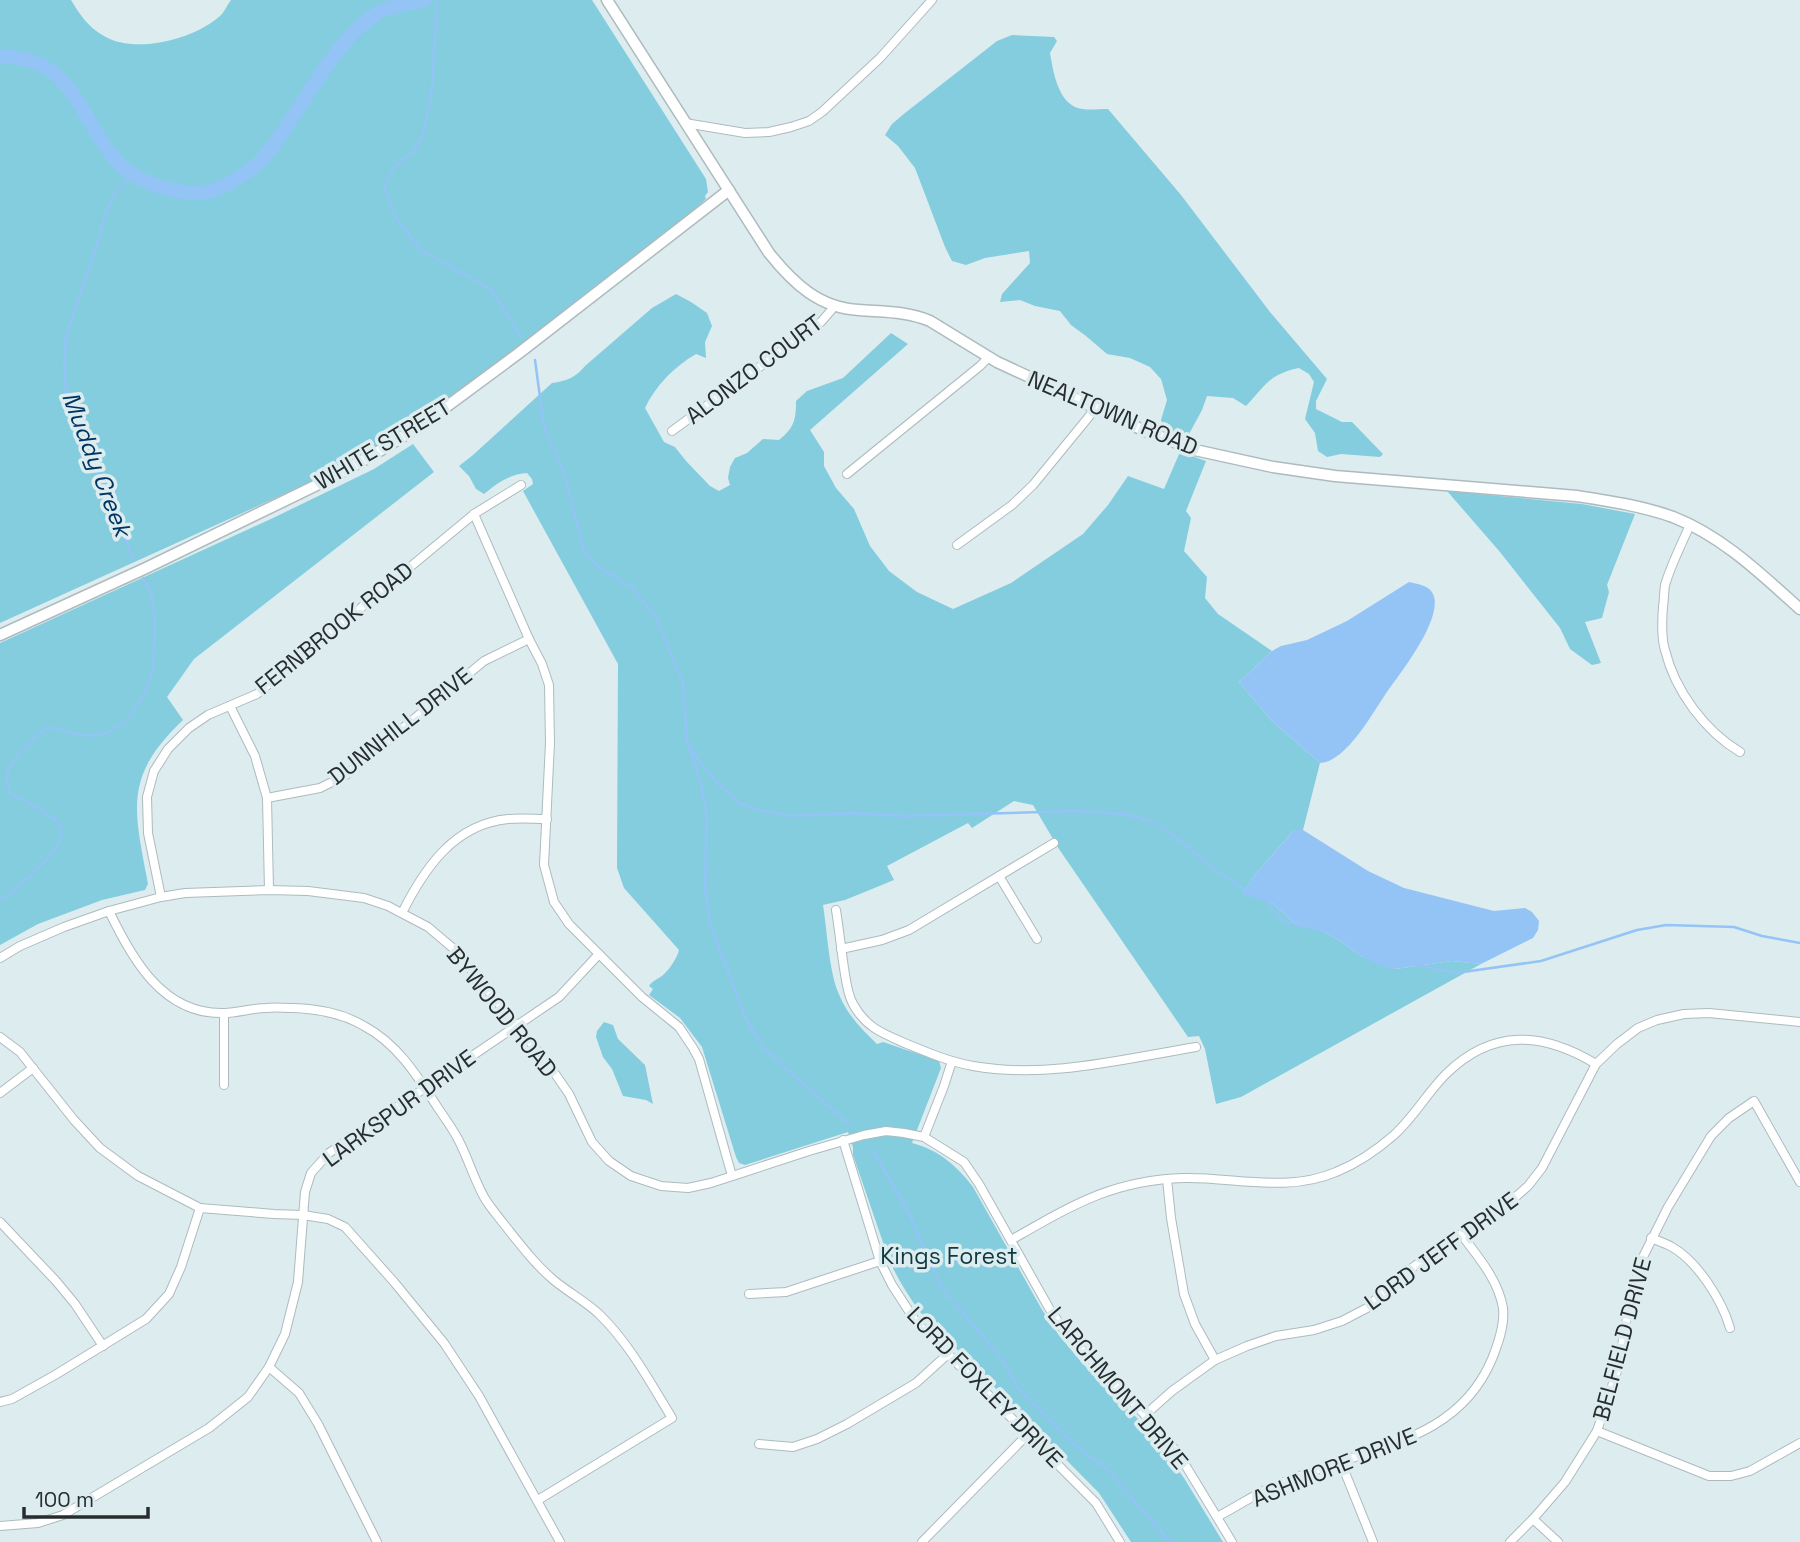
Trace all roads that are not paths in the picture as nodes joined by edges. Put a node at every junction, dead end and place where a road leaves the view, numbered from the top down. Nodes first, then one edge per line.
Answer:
1 (607, 0) edge
2 (932, 0) edge
3 (685, 123) junction
4 (729, 190) junction
5 (834, 307) junction
6 (988, 358) junction
7 (1096, 408) junction
8 (672, 431) dead end
9 (847, 474) dead end
10 (521, 485) dead end
11 (474, 514) junction
12 (1690, 525) junction
13 (957, 545) dead end
14 (1800, 609) edge
15 (0, 635) edge
16 (529, 639) junction
17 (230, 706) junction
18 (1740, 752) dead end
19 (267, 798) junction
20 (547, 819) junction
21 (1054, 843) dead end
22 (999, 876) junction
23 (269, 890) junction
24 (161, 897) junction
25 (836, 909) dead end
26 (109, 911) junction
27 (402, 913) junction
28 (1037, 939) dead end
29 (841, 949) junction
30 (598, 954) junction
31 (0, 958) edge
32 (224, 1013) junction
33 (1800, 1021) edge
34 (516, 1026) junction
35 (0, 1037) edge
36 (1195, 1047) dead end
37 (952, 1061) junction
38 (1596, 1064) junction
39 (33, 1068) junction
40 (224, 1085) dead end
41 (424, 1087) junction
42 (0, 1093) edge
43 (583, 1125) joint
44 (924, 1137) junction
45 (843, 1140) junction
46 (732, 1175) junction
47 (1167, 1179) junction
48 (1800, 1182) edge
49 (200, 1208) junction
50 (303, 1215) junction
51 (0, 1222) edge
52 (1461, 1234) junction
53 (1651, 1238) junction
54 (1011, 1240) junction
55 (880, 1261) junction
56 (749, 1294) dead end
57 (1730, 1328) dead end
58 (103, 1346) junction
59 (948, 1354) junction
60 (1215, 1360) junction
61 (269, 1367) junction
62 (0, 1402) edge
63 (1145, 1415) junction
64 (1597, 1431) junction
65 (1028, 1434) junction
66 (1800, 1443) edge
67 (760, 1444) dead end
68 (1340, 1460) junction
69 (538, 1500) junction
70 (1217, 1517) junction
71 (1533, 1519) junction
72 (0, 1526) edge
73 (1116, 1540) edge
74 (377, 1542) edge
75 (560, 1542) edge
76 (922, 1542) edge
77 (1232, 1542) edge
78 (1373, 1542) edge
79 (1510, 1542) edge
80 (1558, 1542) edge

1 - 3 street, NEALTOWN ROAD
2 - 3 street
3 - 4 street, NEALTOWN ROAD
4 - 5 street, NEALTOWN ROAD
4 - 15 street, WHITE STREET
5 - 6 street, NEALTOWN ROAD
5 - 8 street, ALONZO COURT
6 - 7 street, NEALTOWN ROAD
6 - 9 street
7 - 12 street, NEALTOWN ROAD
7 - 13 street
10 - 11 street, FERNBROOK ROAD
11 - 16 street
11 - 17 street, FERNBROOK ROAD
12 - 14 street, NEALTOWN ROAD
12 - 18 street
16 - 19 street, DUNNHILL DRIVE
16 - 20 street
17 - 19 street
17 - 24 street, FERNBROOK ROAD
19 - 23 street
20 - 27 street
20 - 30 street
21 - 22 street
22 - 28 street
22 - 29 street
23 - 24 street, BYWOOD ROAD
23 - 27 street, BYWOOD ROAD
24 - 26 street, BYWOOD ROAD
25 - 29 street
26 - 31 street, BYWOOD ROAD
26 - 32 street
27 - 34 street, BYWOOD ROAD
29 - 37 street
30 - 34 street, LARKSPUR DRIVE
30 - 46 street
32 - 40 street
32 - 41 street
33 - 38 street, LORD JEFF DRIVE
34 - 41 street, LARKSPUR DRIVE
34 - 43 street, BYWOOD ROAD
35 - 39 street
36 - 37 street
37 - 44 street
38 - 47 street
38 - 52 street, LORD JEFF DRIVE
39 - 42 street
39 - 49 street
41 - 50 street, LARKSPUR DRIVE
41 - 69 street
43 - 46 street, LARCHMONT DRIVE
44 - 45 street, LARCHMONT DRIVE
44 - 54 street, LARCHMONT DRIVE
45 - 46 street, LARCHMONT DRIVE
45 - 55 street, LORD FOXLEY DRIVE
47 - 54 street
47 - 60 street
48 - 53 street, BELFIELD DRIVE
49 - 50 street
49 - 58 street
50 - 61 street, LARKSPUR DRIVE
50 - 69 street
51 - 58 street
52 - 60 street, LORD JEFF DRIVE
52 - 68 street, ASHMORE DRIVE
53 - 57 street
53 - 64 street, BELFIELD DRIVE
54 - 63 street, LARCHMONT DRIVE
55 - 56 street
55 - 59 street, LORD FOXLEY DRIVE
58 - 62 street
59 - 65 street, LORD FOXLEY DRIVE
59 - 67 street
60 - 63 street, LORD JEFF DRIVE
61 - 72 street, LARKSPUR DRIVE
61 - 74 street
63 - 70 street, LARCHMONT DRIVE
64 - 66 street
64 - 71 street, BELFIELD DRIVE
65 - 73 street, LORD FOXLEY DRIVE
65 - 76 street
68 - 70 street, ASHMORE DRIVE
68 - 78 street
69 - 75 street
70 - 77 street, LARCHMONT DRIVE
71 - 79 street, BELFIELD DRIVE
71 - 80 street

